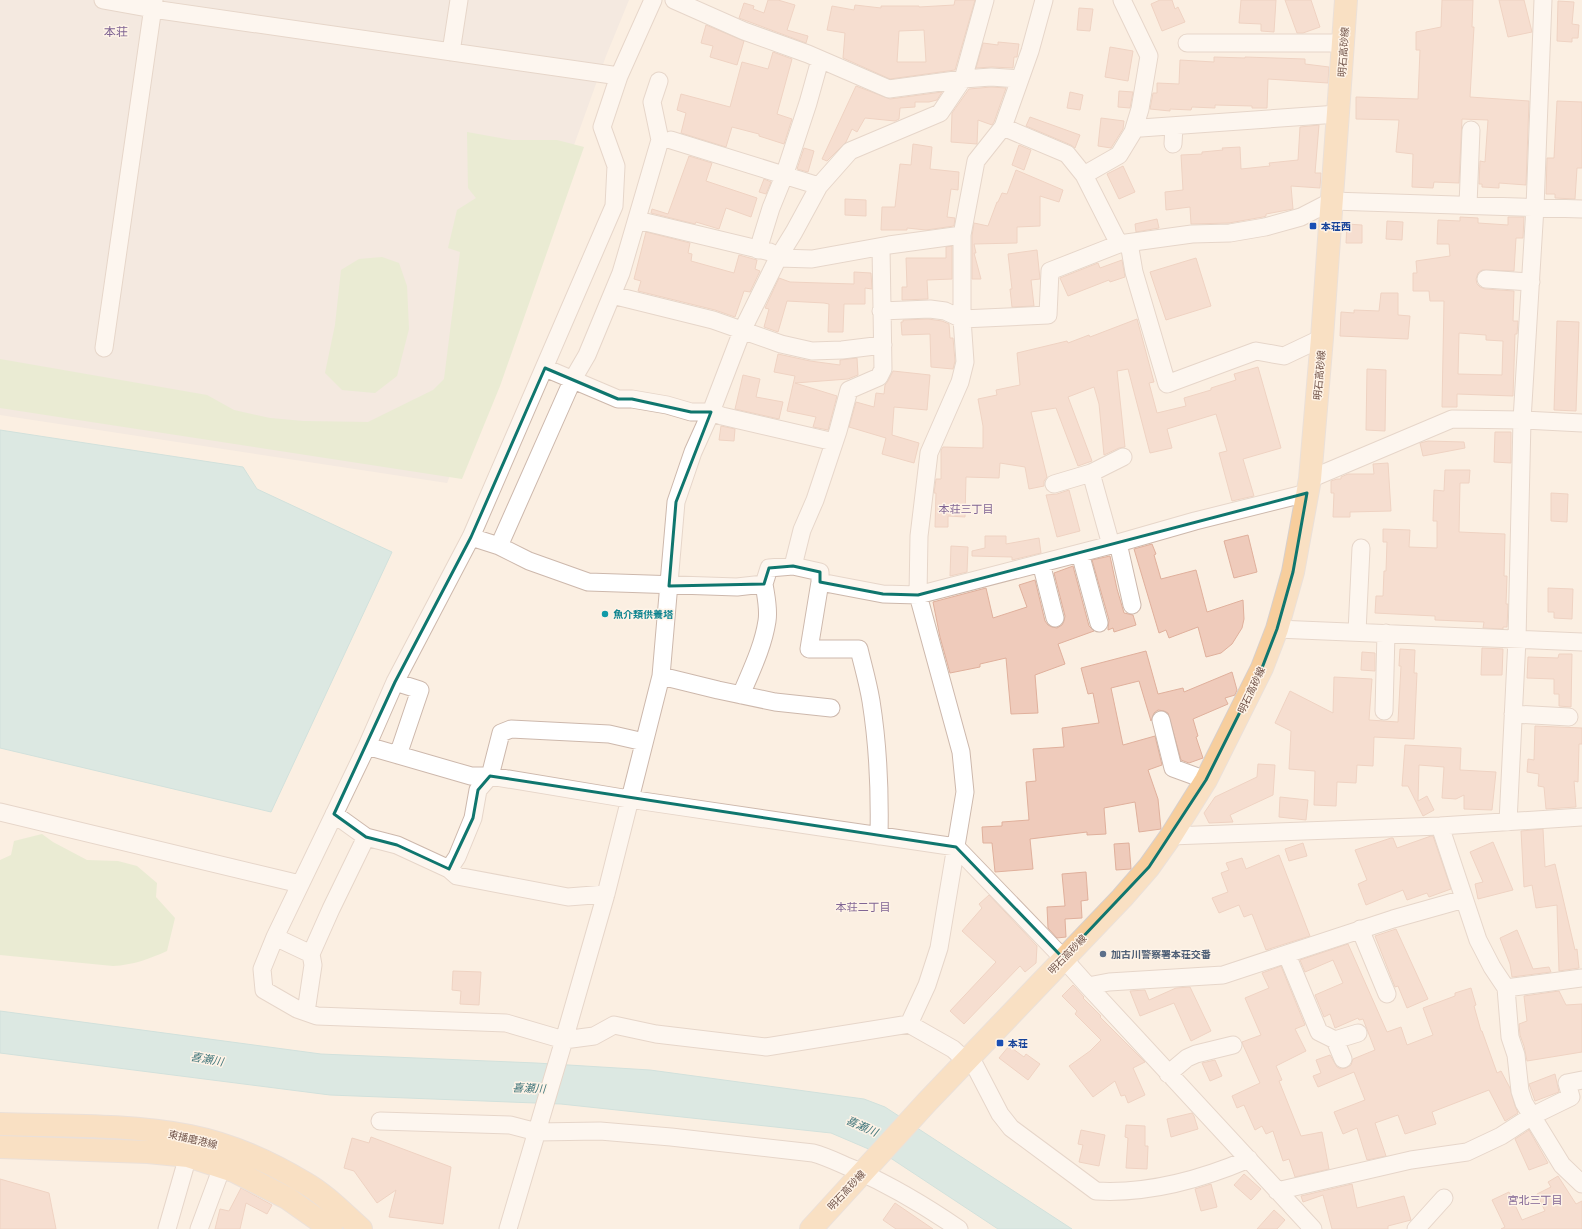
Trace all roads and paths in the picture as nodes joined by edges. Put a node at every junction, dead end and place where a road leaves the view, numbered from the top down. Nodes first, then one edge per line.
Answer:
1 (103, 0) edge
2 (459, 0) edge
3 (653, 0) edge
4 (674, 0) edge
5 (984, 0) edge
6 (1044, 0) edge
7 (1122, 0) edge
8 (1346, 0) edge
9 (1543, 0) edge
10 (153, 4) edge
11 (1187, 43) dead end
12 (1343, 43) junction
13 (451, 52) junction
14 (820, 60) junction
15 (619, 76) junction
16 (964, 79) junction
17 (1020, 79) junction
18 (659, 81) dead end
19 (1338, 114) junction
20 (1174, 126) junction
21 (1003, 127) junction
22 (1141, 128) dead end
23 (1471, 130) dead end
24 (671, 140) dead end
25 (1173, 144) dead end
26 (1084, 175) junction
27 (784, 176) junction
28 (819, 186) junction
29 (1332, 201) junction
30 (1468, 206) junction
31 (1535, 207) junction
32 (1582, 209) edge
33 (637, 220) junction
34 (962, 235) junction
35 (1124, 244) junction
36 (881, 247) junction
37 (758, 250) junction
38 (779, 256) junction
39 (1486, 279) dead end
40 (1531, 282) junction
41 (612, 295) junction
42 (881, 311) junction
43 (962, 319) junction
44 (742, 331) junction
45 (1322, 338) junction
46 (882, 345) junction
47 (104, 348) dead end
48 (544, 368) junction
49 (573, 379) junction
50 (710, 412) junction
51 (1522, 420) junction
52 (1582, 423) edge
53 (834, 442) junction
54 (1123, 457) dead end
55 (1091, 473) junction
56 (1054, 484) dead end
57 (1309, 486) junction
58 (471, 537) junction
59 (1114, 544) junction
60 (499, 546) junction
61 (1361, 548) dead end
62 (1080, 553) junction
63 (1042, 563) junction
64 (793, 566) junction
65 (820, 582) junction
66 (764, 584) junction
67 (669, 586) junction
68 (918, 595) junction
69 (1132, 605) dead end
70 (1055, 618) dead end
71 (1098, 623) dead end
72 (1277, 628) junction
73 (1357, 632) junction
74 (1386, 633) junction
75 (1517, 639) junction
76 (1582, 642) edge
77 (661, 676) junction
78 (395, 682) junction
79 (741, 695) junction
80 (831, 708) dead end
81 (1384, 711) dead end
82 (1513, 714) junction
83 (1569, 717) dead end
84 (1160, 720) dead end
85 (644, 742) junction
86 (367, 746) junction
87 (398, 755) junction
88 (490, 776) junction
89 (1206, 780) junction
90 (629, 799) junction
91 (0, 812) edge
92 (334, 814) junction
93 (1582, 817) edge
94 (1508, 822) junction
95 (1440, 826) junction
96 (879, 836) junction
97 (1171, 836) junction
98 (366, 837) junction
99 (956, 847) junction
100 (449, 869) junction
101 (300, 884) junction
102 (606, 894) junction
103 (1464, 899) junction
104 (1360, 929) junction
105 (275, 937) junction
106 (311, 954) junction
107 (1287, 954) junction
108 (1063, 958) junction
109 (1582, 978) edge
110 (1088, 986) junction
111 (1506, 988) junction
112 (1387, 994) dead end
113 (306, 1012) junction
114 (909, 1024) junction
115 (1358, 1033) dead end
116 (564, 1040) junction
117 (1336, 1040) junction
118 (1233, 1045) dead end
119 (1343, 1059) dead end
120 (966, 1061) junction
121 (1168, 1074) junction
122 (1582, 1080) edge
123 (1532, 1116) junction
124 (380, 1121) dead end
125 (0, 1124) edge
126 (537, 1132) junction
127 (190, 1146) junction
128 (0, 1147) edge
129 (1249, 1159) junction
130 (222, 1167) junction
131 (864, 1170) junction
132 (1582, 1184) edge
133 (1277, 1191) junction
134 (1444, 1198) dead end
135 (1304, 1226) edge
136 (166, 1229) edge
137 (199, 1229) edge
138 (331, 1229) edge
139 (360, 1229) edge
140 (508, 1229) edge
141 (811, 1229) edge
142 (959, 1229) edge
143 (1416, 1229) edge

1 - 10 street
2 - 13 street
3 - 15 street
4 - 14 street
5 - 16 street
6 - 17 street
7 - 26 street
8 - 12 main road, 明石高砂線
9 - 31 street
10 - 13 street
10 - 47 street
11 - 12 street
12 - 19 main road, 明石高砂線
13 - 15 street
14 - 16 street
14 - 27 street
15 - 48 street
16 - 17 street
16 - 28 street
17 - 21 street
18 - 33 street
19 - 20 street
19 - 29 main road, 明石高砂線
20 - 22 street
20 - 25 street
21 - 26 street
21 - 34 street
23 - 30 street
24 - 27 street
26 - 35 street
27 - 28 street
27 - 37 street
28 - 38 street
29 - 30 street
29 - 35 street
29 - 45 main road, 明石高砂線
30 - 31 street
31 - 32 street
31 - 40 street
33 - 37 street
33 - 41 street
34 - 36 street
34 - 43 street
35 - 43 street
35 - 45 street
36 - 38 street
36 - 42 street
37 - 38 street
38 - 44 street
39 - 40 street
40 - 51 street
41 - 44 street
41 - 49 street
42 - 43 street
42 - 46 street
43 - 68 street
44 - 46 street
44 - 50 street
45 - 57 main road, 明石高砂線
46 - 53 street
48 - 49 street
48 - 58 street
49 - 50 street
49 - 60 street
50 - 53 street
50 - 67 street
51 - 52 street
51 - 57 street
51 - 75 street
53 - 64 street
54 - 55 street
55 - 56 street
55 - 59 street
57 - 59 street
57 - 72 main road, 明石高砂線
58 - 60 street
58 - 78 street
59 - 62 street
59 - 69 street
60 - 67 street
61 - 73 street
62 - 63 street
62 - 71 street
63 - 68 street
63 - 70 street
64 - 65 street
64 - 66 street
65 - 68 street
65 - 96 street
66 - 67 street
66 - 79 street
67 - 77 street
68 - 99 street
72 - 73 street
72 - 89 main road, 明石高砂線
73 - 74 street
74 - 75 street
74 - 81 street
75 - 76 street
75 - 82 street
77 - 79 street
77 - 85 street
78 - 86 street
78 - 87 street
79 - 80 street
82 - 83 street
82 - 94 street
84 - 89 street
85 - 88 street
85 - 90 street
86 - 87 street
86 - 92 street
87 - 88 street
88 - 90 street
88 - 100 street
89 - 97 main road, 明石高砂線
90 - 96 street
90 - 102 street
91 - 101 street
92 - 98 street
92 - 101 street
93 - 94 street
94 - 95 street
95 - 97 street
95 - 103 street
96 - 99 street
97 - 108 main road, 明石高砂線
98 - 100 street
98 - 106 street
99 - 108 street
99 - 114 street
100 - 102 street
101 - 105 street
102 - 116 street
103 - 104 street
103 - 111 street
104 - 107 street
104 - 112 street
105 - 106 street
105 - 113 street
106 - 113 street
107 - 110 street
107 - 117 street
108 - 110 street
108 - 120 main road, 明石高砂線
109 - 111 street
110 - 121 street
111 - 123 street
113 - 116 street
114 - 116 street
114 - 120 street
115 - 117 street
116 - 126 street
117 - 119 street
118 - 121 street
120 - 129 street
120 - 131 main road, 明石高砂線
121 - 129 street
122 - 123 street
123 - 132 street
123 - 133 street
124 - 126 street
125 - 127 main road, 東播磨港線
126 - 131 street
126 - 140 street
127 - 128 main road, 東播磨港線
127 - 130 main road, 東播磨港線
127 - 136 street
127 - 139 main road, 東播磨港線
129 - 133 street
130 - 137 street
130 - 138 main road, 東播磨港線
131 - 141 main road, 明石高砂線
131 - 142 street
133 - 135 street
134 - 143 street

